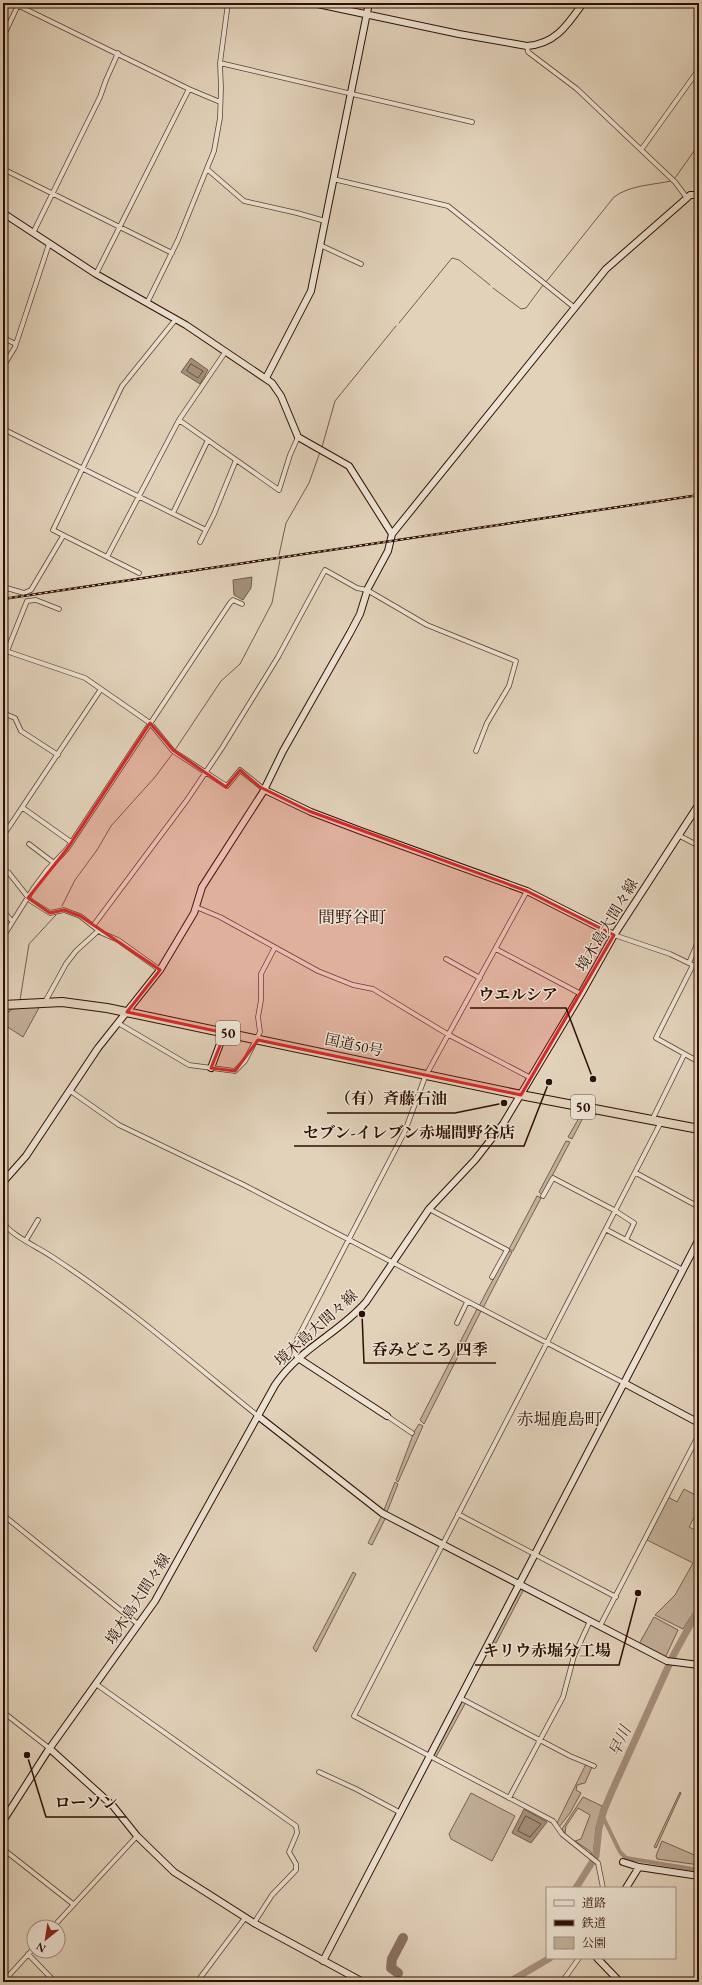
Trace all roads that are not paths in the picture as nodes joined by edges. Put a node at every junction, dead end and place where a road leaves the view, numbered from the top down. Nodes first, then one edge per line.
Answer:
1 (13, 3) edge
2 (228, 3) edge
3 (313, 3) edge
4 (369, 3) edge
5 (583, 3) edge
6 (19, 4) edge
7 (366, 16) junction
8 (3, 37) edge
9 (527, 46) junction
10 (118, 54) junction
11 (220, 63) junction
12 (699, 69) edge
13 (189, 88) junction
14 (351, 94) junction
15 (220, 102) junction
16 (472, 122) dead end
17 (641, 150) junction
18 (3, 169) edge
19 (207, 169) junction
20 (333, 180) junction
21 (52, 194) junction
22 (699, 195) edge
23 (687, 198) junction
24 (3, 213) edge
25 (325, 221) junction
26 (120, 228) junction
27 (33, 233) junction
28 (49, 244) junction
29 (320, 245) junction
30 (172, 253) junction
31 (361, 264) dead end
32 (96, 274) junction
33 (147, 303) junction
34 (575, 308) junction
35 (176, 319) junction
36 (3, 338) edge
37 (16, 344) junction
38 (226, 351) junction
39 (3, 367) edge
40 (266, 378) junction
41 (179, 420) junction
42 (3, 429) edge
43 (298, 437) junction
44 (208, 440) junction
45 (236, 460) junction
46 (81, 468) junction
47 (139, 496) junction
48 (173, 513) junction
49 (206, 530) junction
50 (392, 534) junction
51 (63, 536) junction
52 (200, 542) dead end
53 (107, 557) junction
54 (140, 574) dead end
55 (3, 587) edge
56 (368, 590) junction
57 (242, 604) dead end
58 (59, 608) dead end
59 (5, 651) edge
60 (3, 662) edge
61 (101, 689) junction
62 (3, 713) edge
63 (150, 723) junction
64 (476, 751) dead end
65 (58, 755) junction
66 (206, 773) junction
67 (265, 790) junction
68 (699, 804) edge
69 (23, 808) junction
70 (678, 835) junction
71 (3, 836) edge
72 (71, 842) junction
73 (29, 844) dead end
74 (699, 846) edge
75 (54, 863) junction
76 (3, 869) edge
77 (527, 891) junction
78 (28, 898) junction
79 (196, 907) junction
80 (3, 911) edge
81 (12, 921) junction
82 (93, 926) junction
83 (98, 931) junction
84 (614, 934) junction
85 (3, 937) edge
86 (699, 939) edge
87 (274, 949) junction
88 (496, 949) junction
89 (446, 959) dead end
90 (691, 964) junction
91 (699, 968) edge
92 (160, 970) junction
93 (480, 978) junction
94 (581, 994) junction
95 (45, 1002) junction
96 (3, 1005) edge
97 (127, 1012) junction
98 (118, 1023) junction
99 (224, 1033) junction
100 (449, 1035) junction
101 (258, 1040) junction
102 (684, 1054) junction
103 (699, 1062) edge
104 (211, 1068) junction
105 (427, 1075) junction
106 (531, 1078) junction
107 (69, 1090) junction
108 (521, 1095) junction
109 (652, 1120) junction
110 (662, 1122) junction
111 (699, 1129) edge
112 (636, 1173) junction
113 (3, 1182) edge
114 (543, 1196) dead end
115 (699, 1207) edge
116 (428, 1209) junction
117 (616, 1212) junction
118 (38, 1220) dead end
119 (3, 1222) edge
120 (607, 1230) junction
121 (699, 1239) edge
122 (26, 1240) junction
123 (349, 1240) junction
124 (626, 1240) junction
125 (393, 1264) junction
126 (683, 1270) junction
127 (492, 1277) dead end
128 (467, 1302) junction
129 (457, 1323) dead end
130 (547, 1344) junction
131 (298, 1358) junction
132 (624, 1383) junction
133 (258, 1416) junction
134 (386, 1416) joint
135 (699, 1423) edge
136 (412, 1433) dead end
137 (699, 1434) edge
138 (458, 1514) junction
139 (3, 1515) edge
140 (443, 1544) junction
141 (535, 1555) junction
142 (519, 1584) junction
143 (616, 1596) junction
144 (590, 1621) junction
145 (139, 1625) junction
146 (600, 1626) junction
147 (699, 1665) edge
148 (96, 1684) junction
149 (460, 1698) junction
150 (3, 1712) edge
151 (540, 1739) junction
152 (49, 1748) junction
153 (430, 1756) junction
154 (594, 1766) dead end
155 (319, 1772) dead end
156 (509, 1798) junction
157 (401, 1813) junction
158 (3, 1820) edge
159 (137, 1836) junction
160 (3, 1849) edge
161 (623, 1862) dead end
162 (638, 1867) junction
163 (699, 1876) edge
164 (603, 1887) edge
165 (627, 1887) edge
166 (74, 1904) junction
167 (245, 1918) junction
168 (60, 1919) edge
169 (254, 1923) junction
170 (26, 1956) edge
171 (33, 1959) edge
172 (578, 1959) edge
173 (598, 1959) edge
174 (323, 1961) junction
175 (3, 1982) edge
176 (55, 1982) edge
177 (197, 1982) edge
178 (363, 1982) edge
179 (562, 1982) edge
180 (620, 1982) edge

1 - 6 street
2 - 11 street
3 - 7 street
4 - 7 street
5 - 9 street
6 - 8 street
6 - 10 street
7 - 9 street
7 - 14 street
9 - 17 street
10 - 13 street
10 - 21 street
11 - 14 street
11 - 15 street
12 - 17 street
13 - 15 street
13 - 26 street
14 - 16 street
14 - 20 street
15 - 19 street
17 - 23 street
18 - 21 street
19 - 25 street
19 - 30 street
20 - 25 street
20 - 34 street
21 - 26 street
21 - 27 street
22 - 23 street
23 - 34 street
24 - 27 street
25 - 29 street
26 - 30 street
26 - 32 street
27 - 28 street
28 - 32 street
28 - 37 street
29 - 31 street
29 - 40 street
30 - 33 street
32 - 33 street
33 - 35 street
34 - 50 street
35 - 38 street
35 - 46 street
36 - 37 street
37 - 39 street
38 - 40 street
38 - 41 street
40 - 43 street
41 - 44 street
41 - 47 street
42 - 46 street
43 - 45 street
43 - 50 street
44 - 45 street
44 - 48 street
45 - 49 street
46 - 47 street
46 - 51 street
47 - 48 street
47 - 53 street
48 - 49 street
49 - 52 street
50 - 56 street
51 - 53 street
51 - 55 street
53 - 54 street
56 - 64 street
56 - 66 street
56 - 67 street
57 - 63 street
58 - 59 street
59 - 60 street
59 - 61 street
61 - 63 street
61 - 65 street
62 - 65 street
63 - 66 street
63 - 72 street
65 - 69 street
66 - 67 street
66 - 82 street
67 - 77 street
67 - 79 street
68 - 70 street, 境木島大間々線
69 - 71 street
69 - 72 street
70 - 74 street
70 - 84 street, 境木島大間々線
72 - 75 street
73 - 75 street
75 - 78 street
76 - 78 street
77 - 84 street
77 - 88 street
78 - 81 street
78 - 82 street
79 - 87 street
79 - 92 street
80 - 81 street
81 - 85 street
82 - 83 street
83 - 92 street
83 - 95 street
84 - 90 street
84 - 94 street, 境木島大間々線
86 - 90 street
87 - 100 street
87 - 101 street
88 - 93 street
88 - 94 street
89 - 93 street
90 - 91 street
90 - 102 street
92 - 97 street
93 - 100 street
94 - 106 street, 境木島大間々線
95 - 96 highway, 国道50号 / 50
95 - 97 highway, 国道50号 / 50
97 - 98 street
97 - 99 highway, 国道50号 / 50
98 - 104 street
98 - 107 street
99 - 101 highway, 国道50号 / 50
99 - 104 street
100 - 105 street
100 - 106 street
101 - 104 street
101 - 105 highway, 国道50号 / 50
102 - 103 street
102 - 109 street
105 - 108 highway, 国道50号 / 50
105 - 123 street
106 - 108 street, 境木島大間々線
107 - 113 street
107 - 123 street
108 - 109 highway, 国道50号 / 50
108 - 116 street, 境木島大間々線
109 - 110 highway, 国道50号 / 50
110 - 111 highway, 国道50号 / 50
110 - 112 street
112 - 115 street
112 - 117 street
114 - 117 street
116 - 125 street, 境木島大間々線
116 - 127 street
117 - 120 street
117 - 124 street
118 - 122 street
119 - 122 street
120 - 124 street
120 - 130 street
121 - 126 street
122 - 133 street
123 - 125 street
123 - 131 street
124 - 126 street
125 - 128 street
125 - 131 street, 境木島大間々線
126 - 132 street
128 - 129 street
128 - 130 street
130 - 132 street
130 - 138 street
131 - 133 street, 境木島大間々線
131 - 134 street
132 - 135 street
132 - 141 street
133 - 140 street
133 - 145 street, 境木島大間々線
134 - 136 street
137 - 143 street
138 - 140 street
138 - 141 street
139 - 145 street
140 - 142 street
140 - 153 street
141 - 142 street
141 - 143 street
142 - 144 street
142 - 149 street
143 - 146 street
144 - 146 street
144 - 151 street
145 - 148 street, 境木島大間々線
146 - 147 street
148 - 152 street, 境木島大間々線
148 - 169 street
149 - 151 street
149 - 153 street
150 - 152 street
151 - 154 street
151 - 156 street
152 - 158 street, 境木島大間々線
152 - 159 street
153 - 156 street
153 - 157 street
155 - 157 street
156 - 164 street
157 - 174 street
159 - 166 street
159 - 167 street
160 - 166 street
161 - 162 street
162 - 163 street
162 - 165 street
166 - 168 street
167 - 169 street
167 - 177 street
169 - 174 street
170 - 175 street
171 - 176 street
172 - 179 street
173 - 180 street
174 - 178 street

